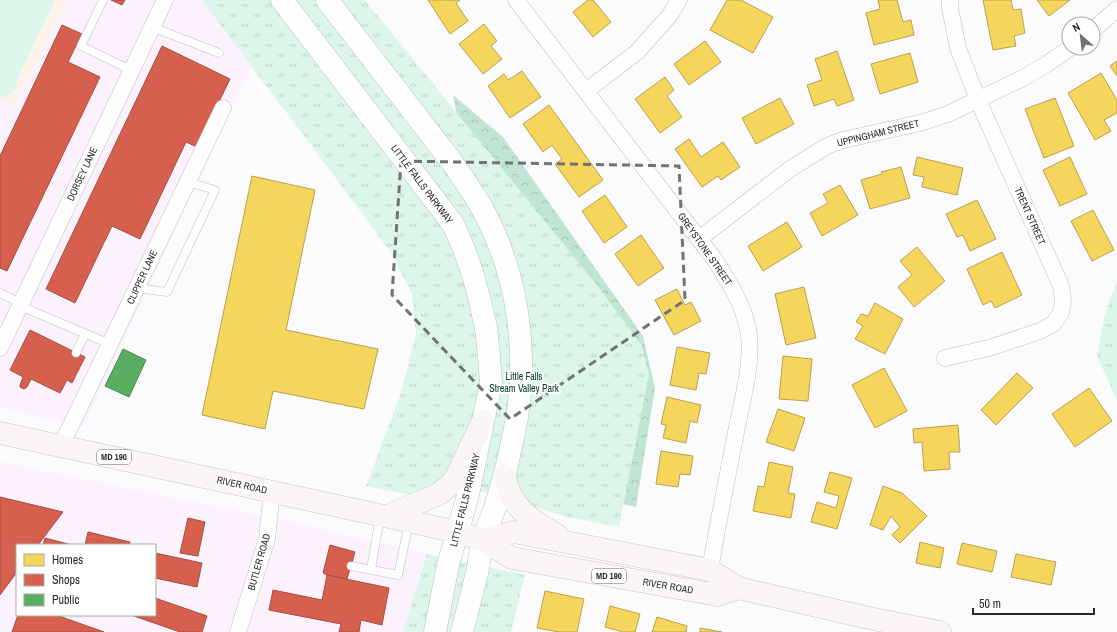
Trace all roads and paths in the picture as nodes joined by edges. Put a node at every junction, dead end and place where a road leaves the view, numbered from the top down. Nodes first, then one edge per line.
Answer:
1 (103, 0) edge
2 (165, 0) edge
3 (282, 0) edge
4 (327, 0) edge
5 (516, 0) edge
6 (679, 0) edge
7 (950, 0) edge
8 (1117, 9) edge
9 (1101, 23) edge
10 (152, 27) junction
11 (219, 53) dead end
12 (1061, 54) edge
13 (132, 70) junction
14 (586, 91) junction
15 (978, 100) junction
16 (223, 108) dead end
17 (188, 182) junction
18 (699, 239) junction
19 (137, 288) junction
20 (0, 294) edge
21 (20, 305) junction
22 (85, 334) junction
23 (110, 344) junction
24 (0, 348) edge
25 (76, 353) dead end
26 (945, 358) dead end
27 (483, 421) junction
28 (0, 433) edge
29 (61, 446) junction
30 (504, 475) junction
31 (272, 491) junction
32 (384, 516) junction
33 (409, 521) junction
34 (458, 532) junction
35 (483, 540) junction
36 (572, 544) junction
37 (351, 566) dead end
38 (370, 569) junction
39 (710, 570) junction
40 (617, 578) junction
41 (738, 588) junction
42 (238, 632) edge
43 (435, 632) edge
44 (462, 632) edge
45 (940, 632) edge

1 - 13 lane
2 - 10 street, DORSEY LANE
3 - 27 main road, LITTLE FALLS PARKWAY
4 - 30 main road
5 - 14 street, GREYSTONE STREET
6 - 14 street
7 - 15 street, TRENT STREET
8 - 9 street
10 - 11 lane
10 - 13 street, DORSEY LANE
12 - 15 street, UPPINGHAM STREET
13 - 21 street, DORSEY LANE
14 - 18 street, GREYSTONE STREET
15 - 18 street, UPPINGHAM STREET
15 - 26 street, TRENT STREET
16 - 17 street, CLIPPER LANE
17 - 19 street, CLIPPER LANE
17 - 19 lane
18 - 39 street, GREYSTONE STREET
19 - 23 street, CLIPPER LANE
20 - 21 lane
21 - 22 lane
21 - 24 street, DORSEY LANE
22 - 23 lane
22 - 25 lane
23 - 29 street, CLIPPER LANE
27 - 32 main road
27 - 34 main road, LITTLE FALLS PARKWAY
28 - 29 main road, RIVER ROAD / MD 190
29 - 31 main road, RIVER ROAD / MD 190
30 - 35 main road
30 - 36 main road
31 - 32 main road, RIVER ROAD / MD 190
31 - 42 street, BUTLER ROAD
32 - 33 main road, RIVER ROAD / MD 190
32 - 38 lane
33 - 34 main road, RIVER ROAD / MD 190
33 - 38 lane
34 - 35 main road, RIVER ROAD / MD 190
34 - 43 main road, LITTLE FALLS PARKWAY
35 - 36 main road, MD 190
35 - 40 main road, RIVER ROAD / MD 190
35 - 44 main road
36 - 39 main road, MD 190
37 - 38 lane
39 - 40 main road
39 - 41 main road, MD 190
40 - 41 main road, RIVER ROAD / MD 190
41 - 45 main road, MD 190

